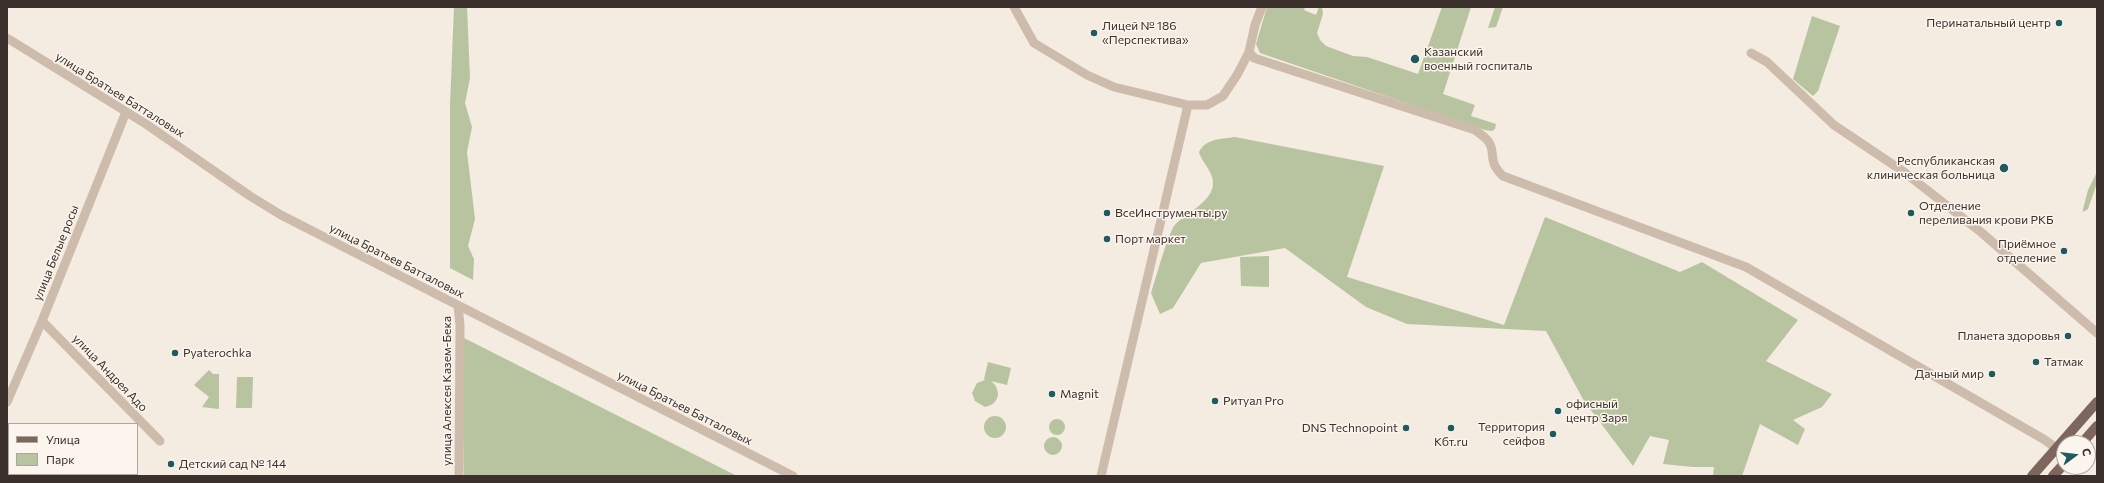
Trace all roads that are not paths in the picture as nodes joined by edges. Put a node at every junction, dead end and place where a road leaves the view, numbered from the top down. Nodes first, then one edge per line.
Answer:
1 (1014, 7) edge
2 (1262, 7) edge
3 (7, 38) edge
4 (1250, 52) junction
5 (1751, 53) dead end
6 (1188, 105) junction
7 (126, 112) junction
8 (458, 306) junction
9 (42, 321) junction
10 (2097, 333) edge
11 (7, 402) edge
12 (2097, 402) edge
13 (2097, 426) edge
14 (2068, 435) edge
15 (2089, 435) edge
16 (160, 441) dead end
17 (2056, 448) joint
18 (459, 476) edge
19 (792, 476) edge
20 (1101, 476) edge
21 (2032, 476) edge

1 - 6 street
2 - 4 street
3 - 7 street, улица Братьев Батталовых
4 - 6 street
4 - 17 street
5 - 10 street
6 - 20 street
7 - 8 street, улица Братьев Батталовых
7 - 9 street, улица Белые росы
8 - 18 street, улица Алексея Казем-Бека
8 - 19 street, улица Братьев Батталовых
9 - 11 street, улица Белые росы
9 - 16 street, улица Андрея Адо
12 - 14 main road
13 - 15 main road
17 - 21 main road

